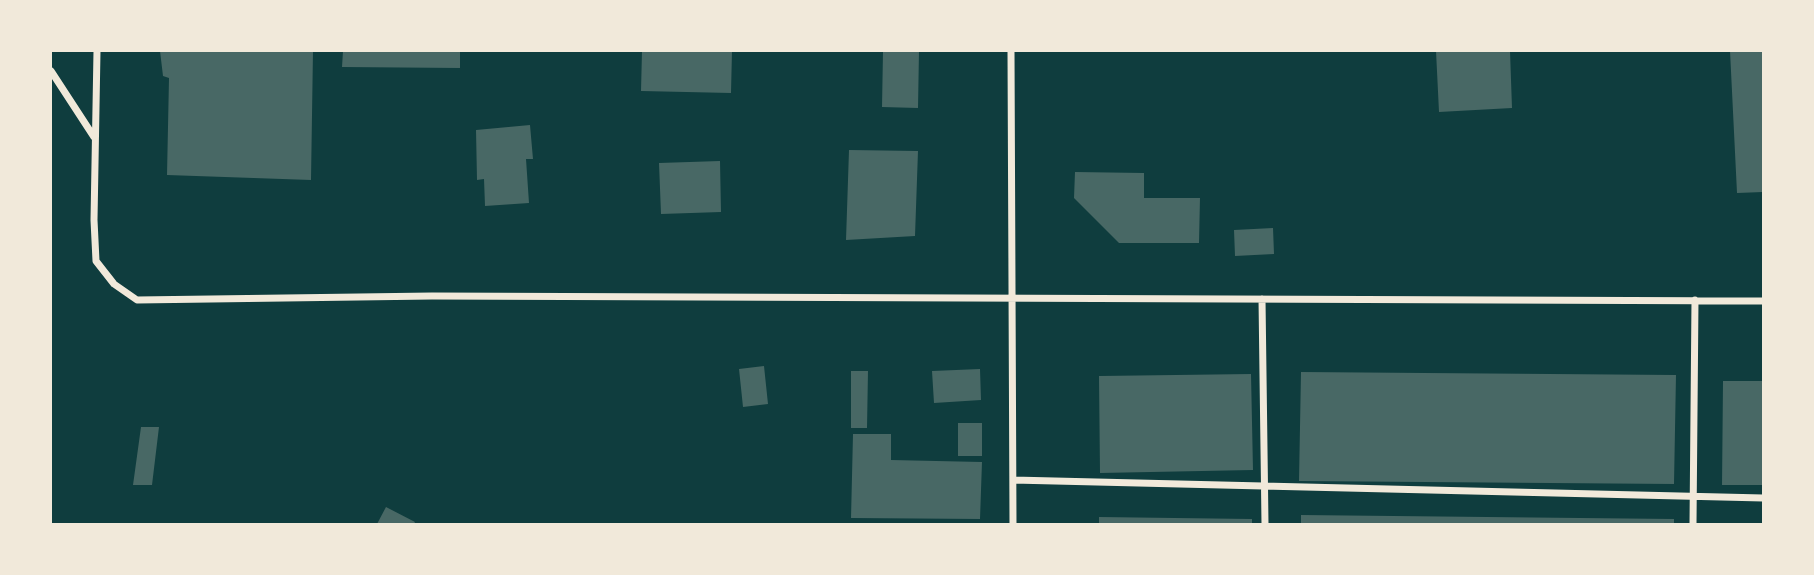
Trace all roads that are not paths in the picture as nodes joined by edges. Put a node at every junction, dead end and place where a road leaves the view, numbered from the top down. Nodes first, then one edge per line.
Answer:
1 (97, 51) edge
2 (1011, 51) edge
3 (51, 71) edge
4 (96, 139) junction
5 (1010, 299) junction
6 (1262, 299) junction
7 (1695, 300) junction
8 (1763, 300) edge
9 (1013, 480) junction
10 (1264, 485) junction
11 (1694, 497) junction
12 (1763, 498) edge
13 (1013, 524) edge
14 (1265, 524) edge
15 (1693, 524) edge

1 - 4 street
2 - 5 street
3 - 4 street
4 - 5 street
5 - 6 street
5 - 9 street
6 - 7 street
6 - 10 street
7 - 8 street
7 - 11 street
9 - 10 street
9 - 13 street
10 - 11 street
10 - 14 street
11 - 12 street
11 - 15 street

